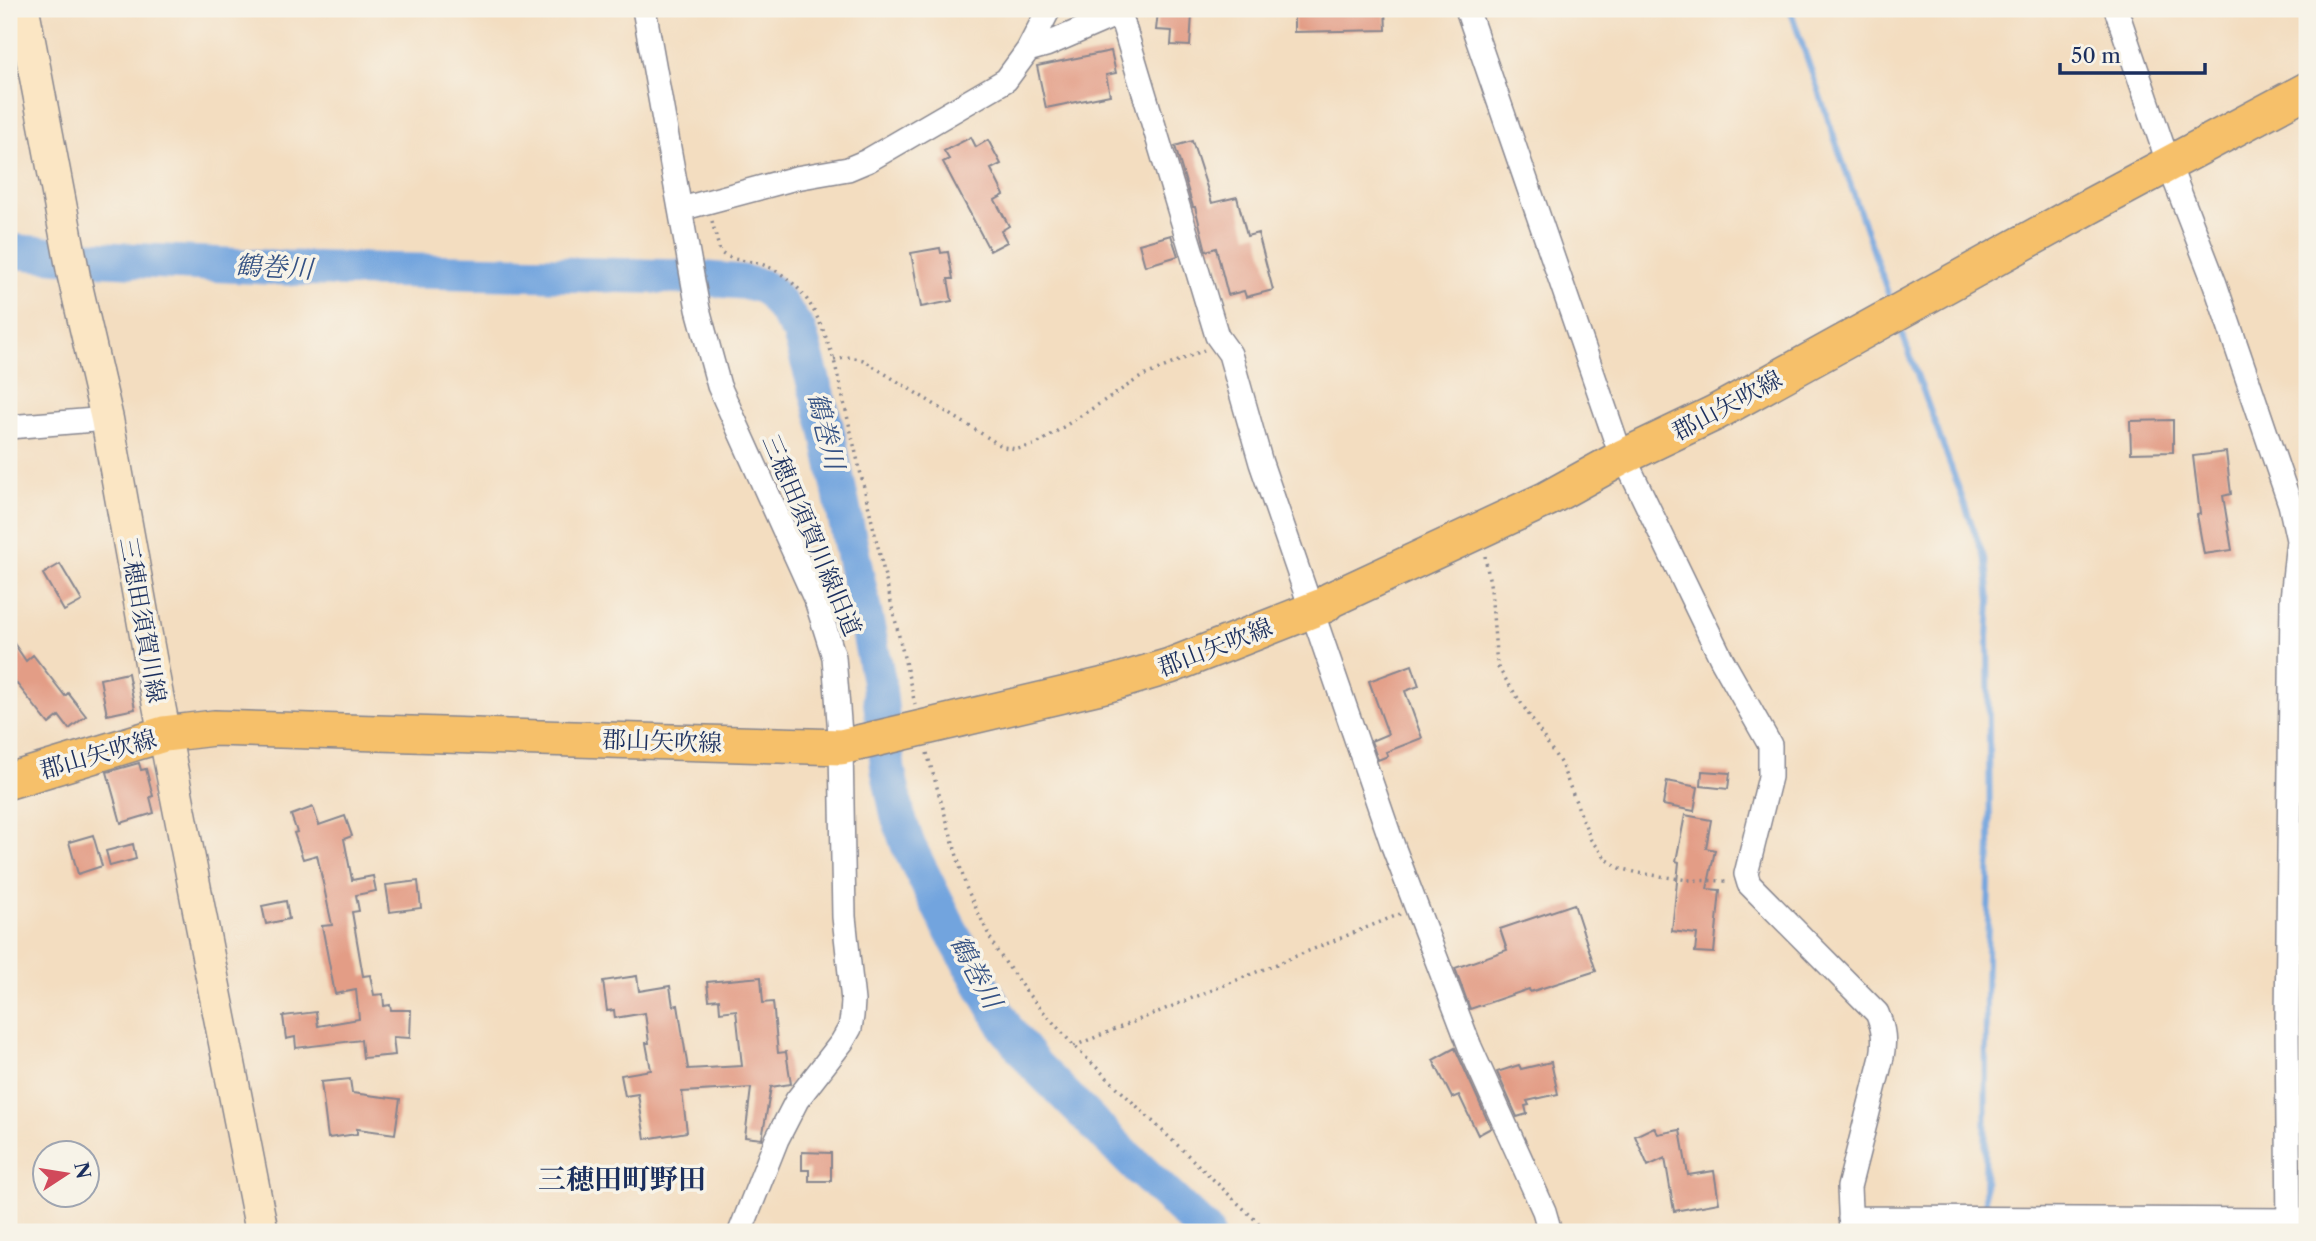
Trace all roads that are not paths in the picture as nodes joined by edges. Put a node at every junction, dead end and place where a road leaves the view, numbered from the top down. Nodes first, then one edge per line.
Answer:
1 (23, 9) edge
2 (644, 9) edge
3 (1049, 9) edge
4 (1467, 9) edge
5 (2116, 9) edge
6 (1028, 50) junction
7 (2307, 90) edge
8 (2169, 165) junction
9 (681, 209) junction
10 (107, 419) junction
11 (9, 427) edge
12 (1623, 457) junction
13 (1311, 610) junction
14 (164, 734) junction
15 (857, 743) junction
16 (9, 781) edge
17 (2295, 1224) edge
18 (1850, 1225) edge
19 (262, 1232) edge
20 (740, 1232) edge
21 (1550, 1232) edge

1 - 10 main road, 三穂田須賀川線
2 - 9 street, 三穂田須賀川線旧道
3 - 6 street
4 - 12 street
5 - 8 street
6 - 9 street
6 - 13 street
7 - 8 main road, 郡山矢吹線
8 - 12 main road, 郡山矢吹線
8 - 17 street
9 - 15 street, 三穂田須賀川線旧道
10 - 11 street
10 - 14 main road, 三穂田須賀川線
12 - 13 main road, 郡山矢吹線
12 - 18 street
13 - 15 main road, 郡山矢吹線
13 - 21 street
14 - 15 main road, 郡山矢吹線
14 - 16 main road, 郡山矢吹線
14 - 19 main road, 三穂田須賀川線
15 - 20 street, 三穂田須賀川線旧道
17 - 18 street

